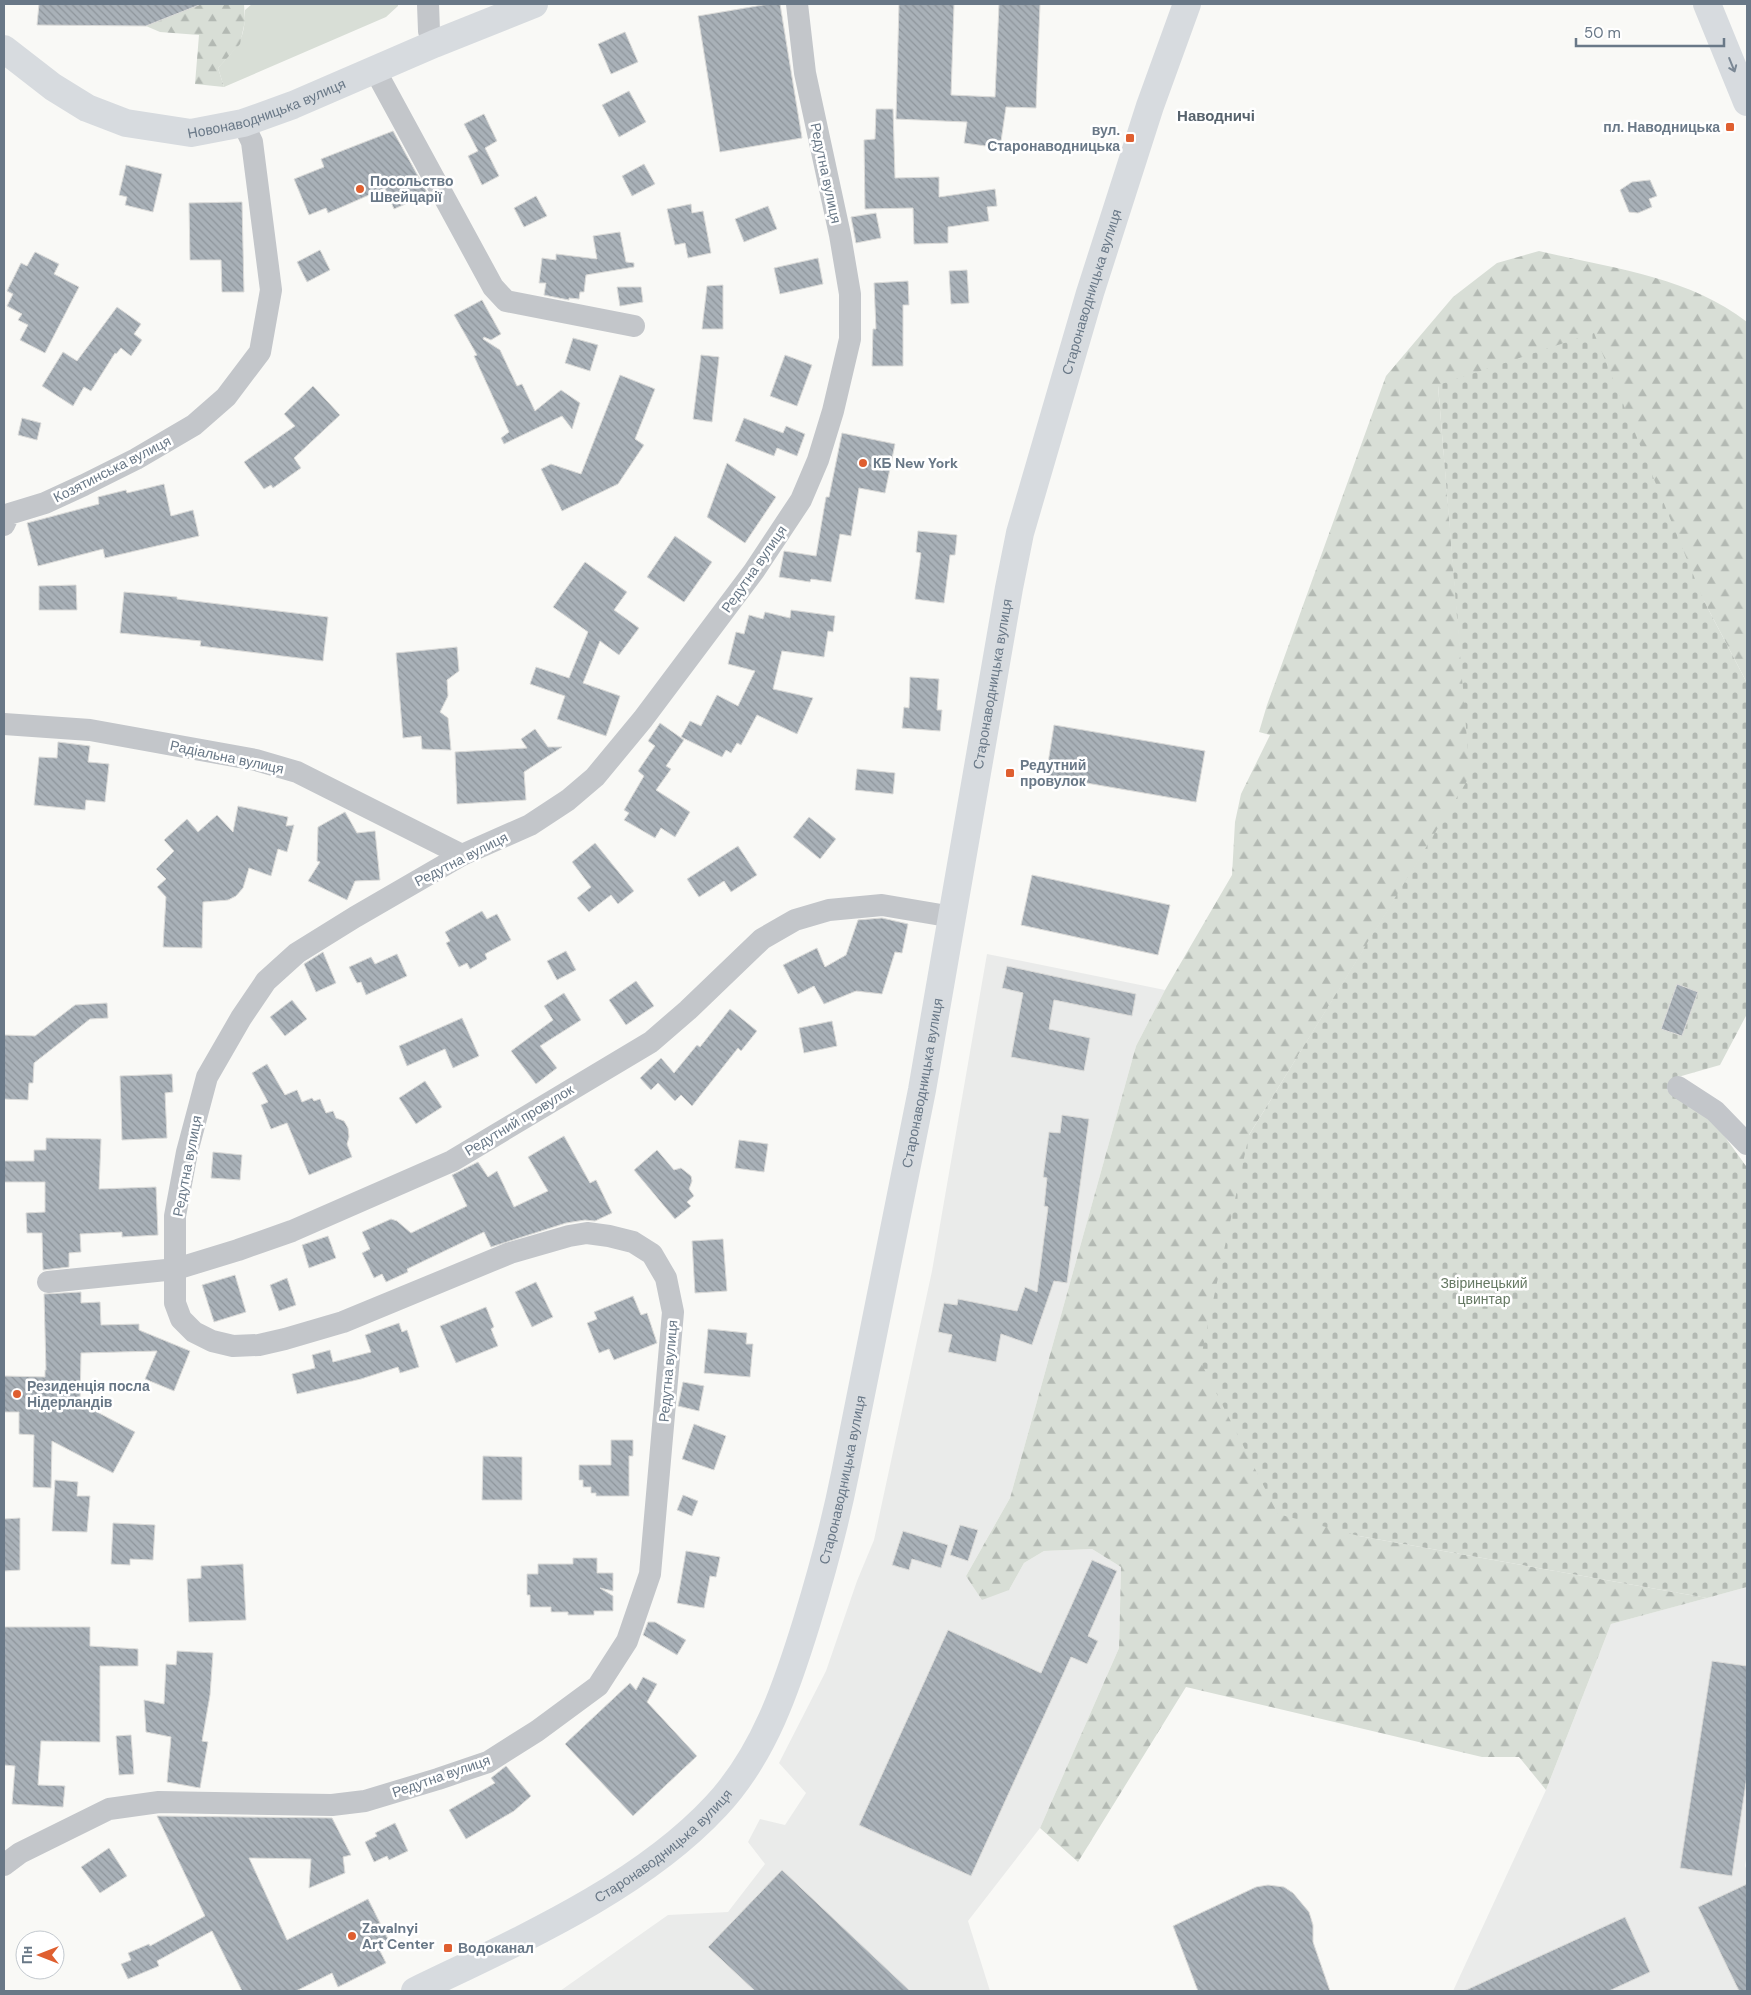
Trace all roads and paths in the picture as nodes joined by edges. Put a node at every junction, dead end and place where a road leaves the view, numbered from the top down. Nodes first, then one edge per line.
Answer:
1 (428, 4) edge
2 (534, 4) edge
3 (797, 4) edge
4 (1187, 4) edge
5 (1707, 4) edge
6 (434, 44) junction
7 (4, 49) edge
8 (375, 70) junction
9 (1747, 102) edge
10 (243, 122) junction
11 (634, 326) dead end
12 (5, 516) edge
13 (4, 724) edge
14 (462, 855) junction
15 (953, 917) junction
16 (1678, 1087) dead end
17 (1747, 1144) edge
18 (176, 1269) junction
19 (48, 1282) dead end
20 (4, 1865) edge
21 (415, 1991) edge

1 - 6 street
2 - 6 main road, Новонаводницька вулиця
3 - 14 street, Редутна вулиця
4 - 15 main road, Старонаводницька вулиця
5 -> 9 main road
6 - 8 main road, Новонаводницька вулиця
7 - 10 main road, Новонаводницька вулиця
8 - 10 main road, Новонаводницька вулиця
8 - 11 street
10 - 12 street, Козятинська вулиця
13 - 14 street, Радіальна вулиця
14 - 18 street, Редутна вулиця
15 - 18 street, Редутний провулок
15 - 21 main road, Старонаводницька вулиця
16 - 17 street
18 - 19 street, Редутний провулок
18 - 20 street, Редутна вулиця

